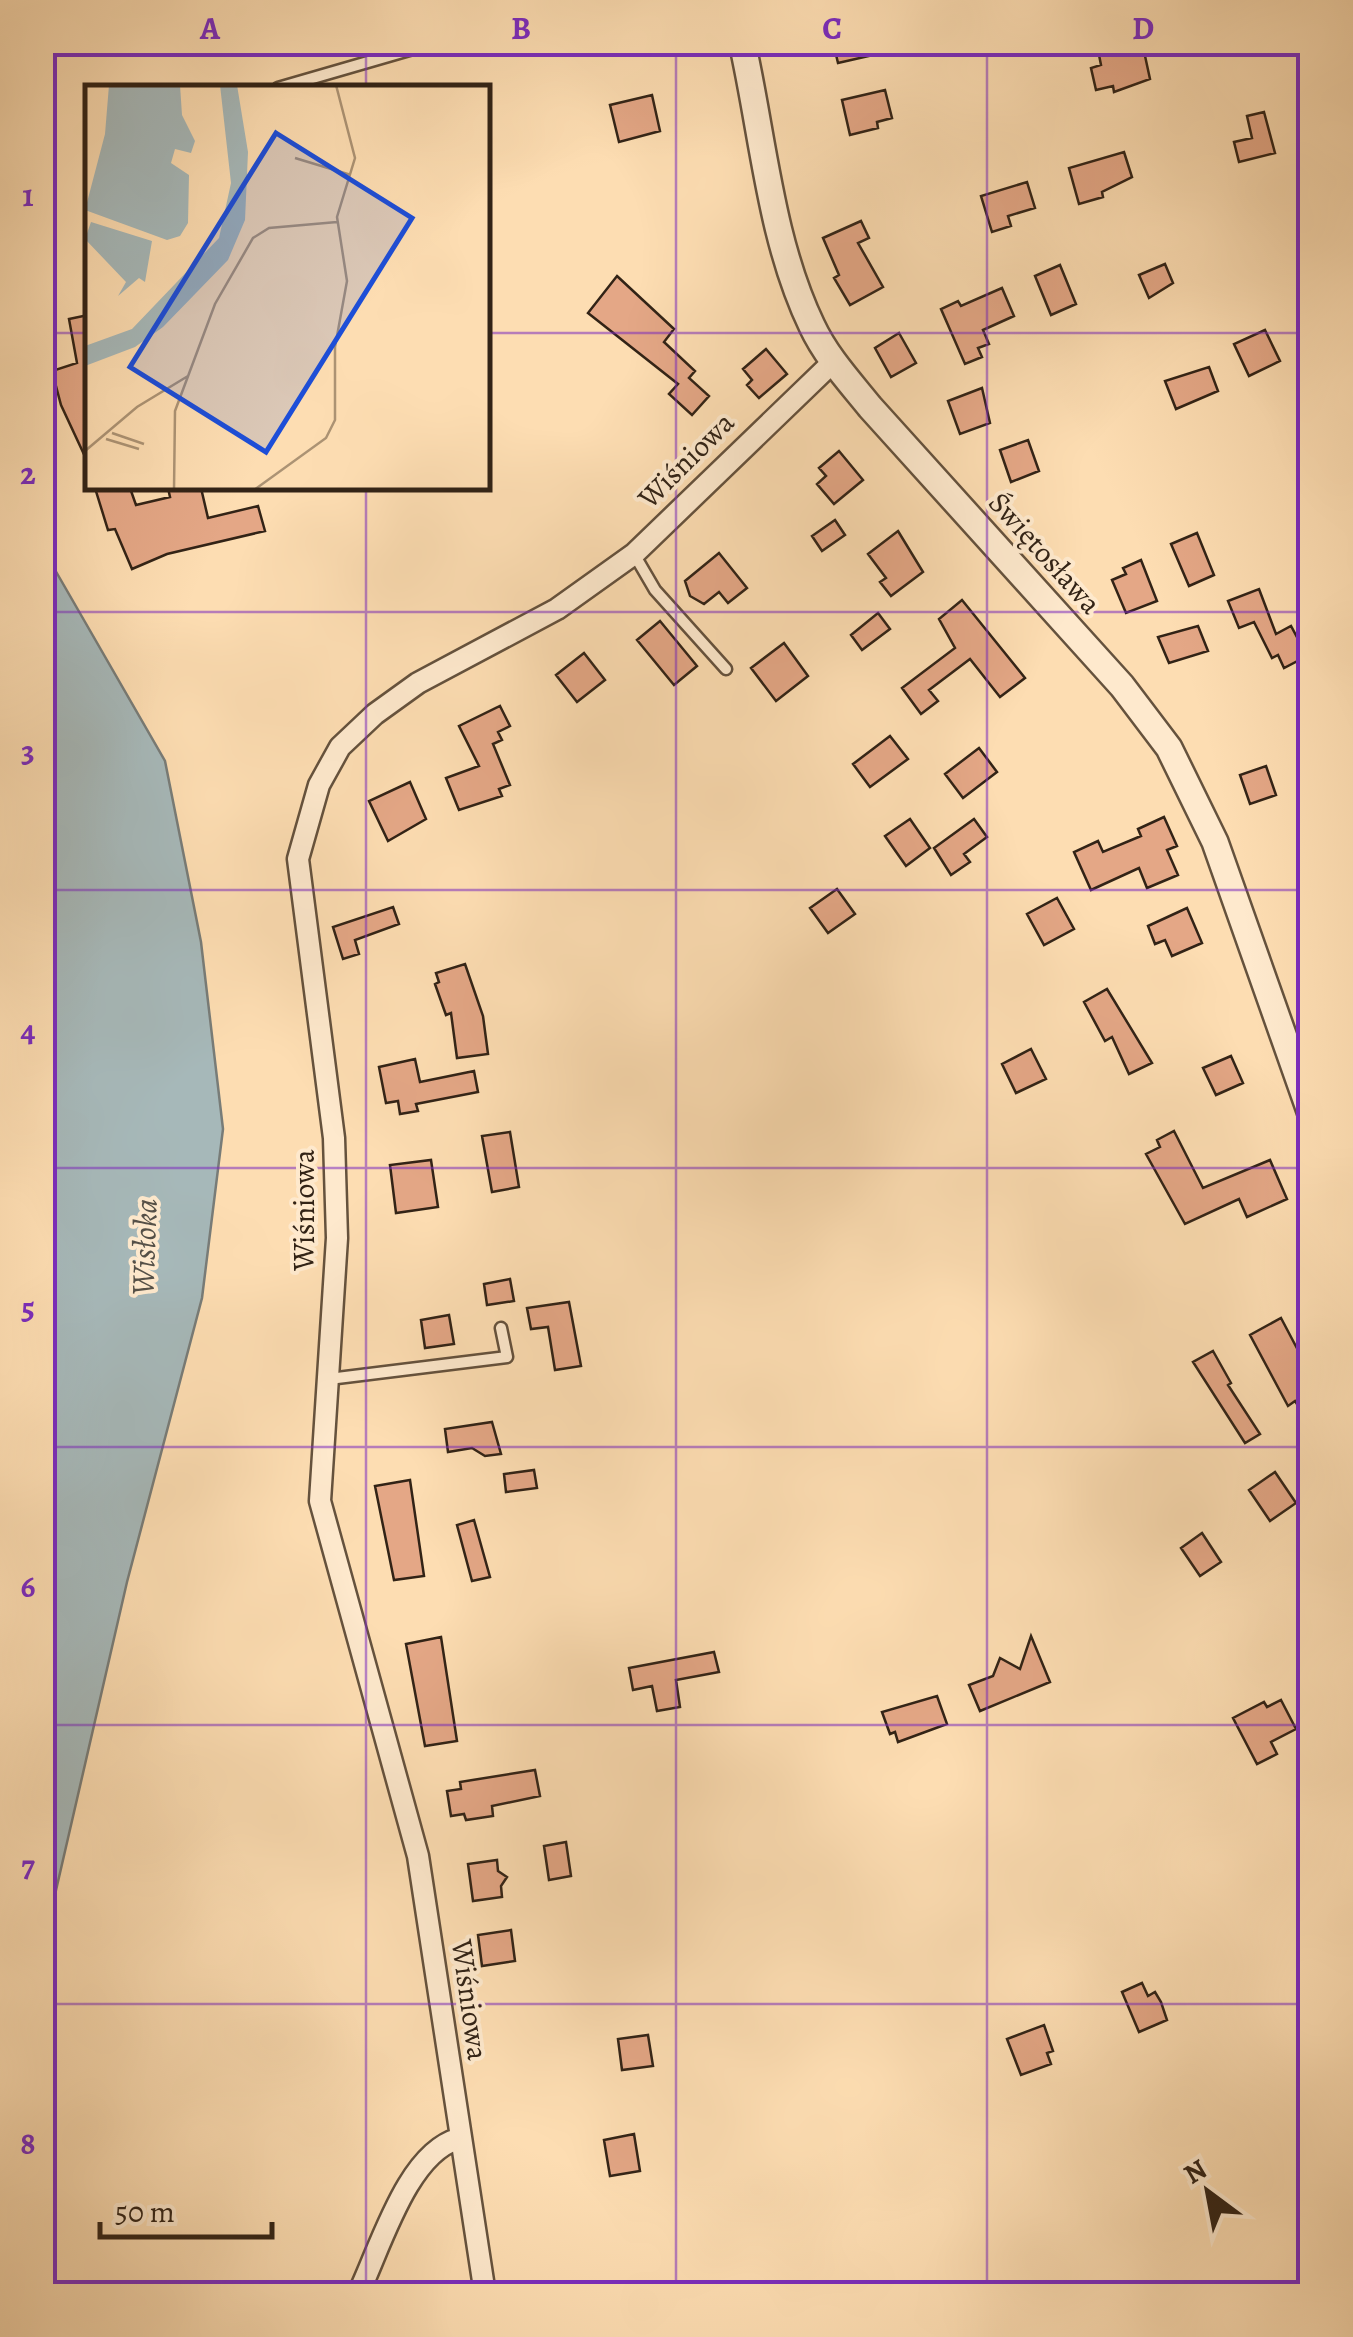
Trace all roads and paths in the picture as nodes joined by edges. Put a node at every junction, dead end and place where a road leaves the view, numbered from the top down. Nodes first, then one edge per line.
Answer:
1 (437, 42) edge
2 (742, 42) edge
3 (288, 85) edge
4 (832, 362) junction
5 (634, 554) junction
6 (726, 669) dead end
7 (1310, 1111) edge
8 (501, 1328) dead end
9 (328, 1379) junction
10 (458, 2139) junction
11 (358, 2294) edge
12 (485, 2294) edge

1 - 3 lane
2 - 4 street, Świętosława
4 - 5 street, Wiśniowa
4 - 7 street, Świętosława
5 - 6 lane
5 - 9 street, Wiśniowa
8 - 9 lane
9 - 10 street, Wiśniowa
10 - 11 street
10 - 12 street, Wiśniowa

